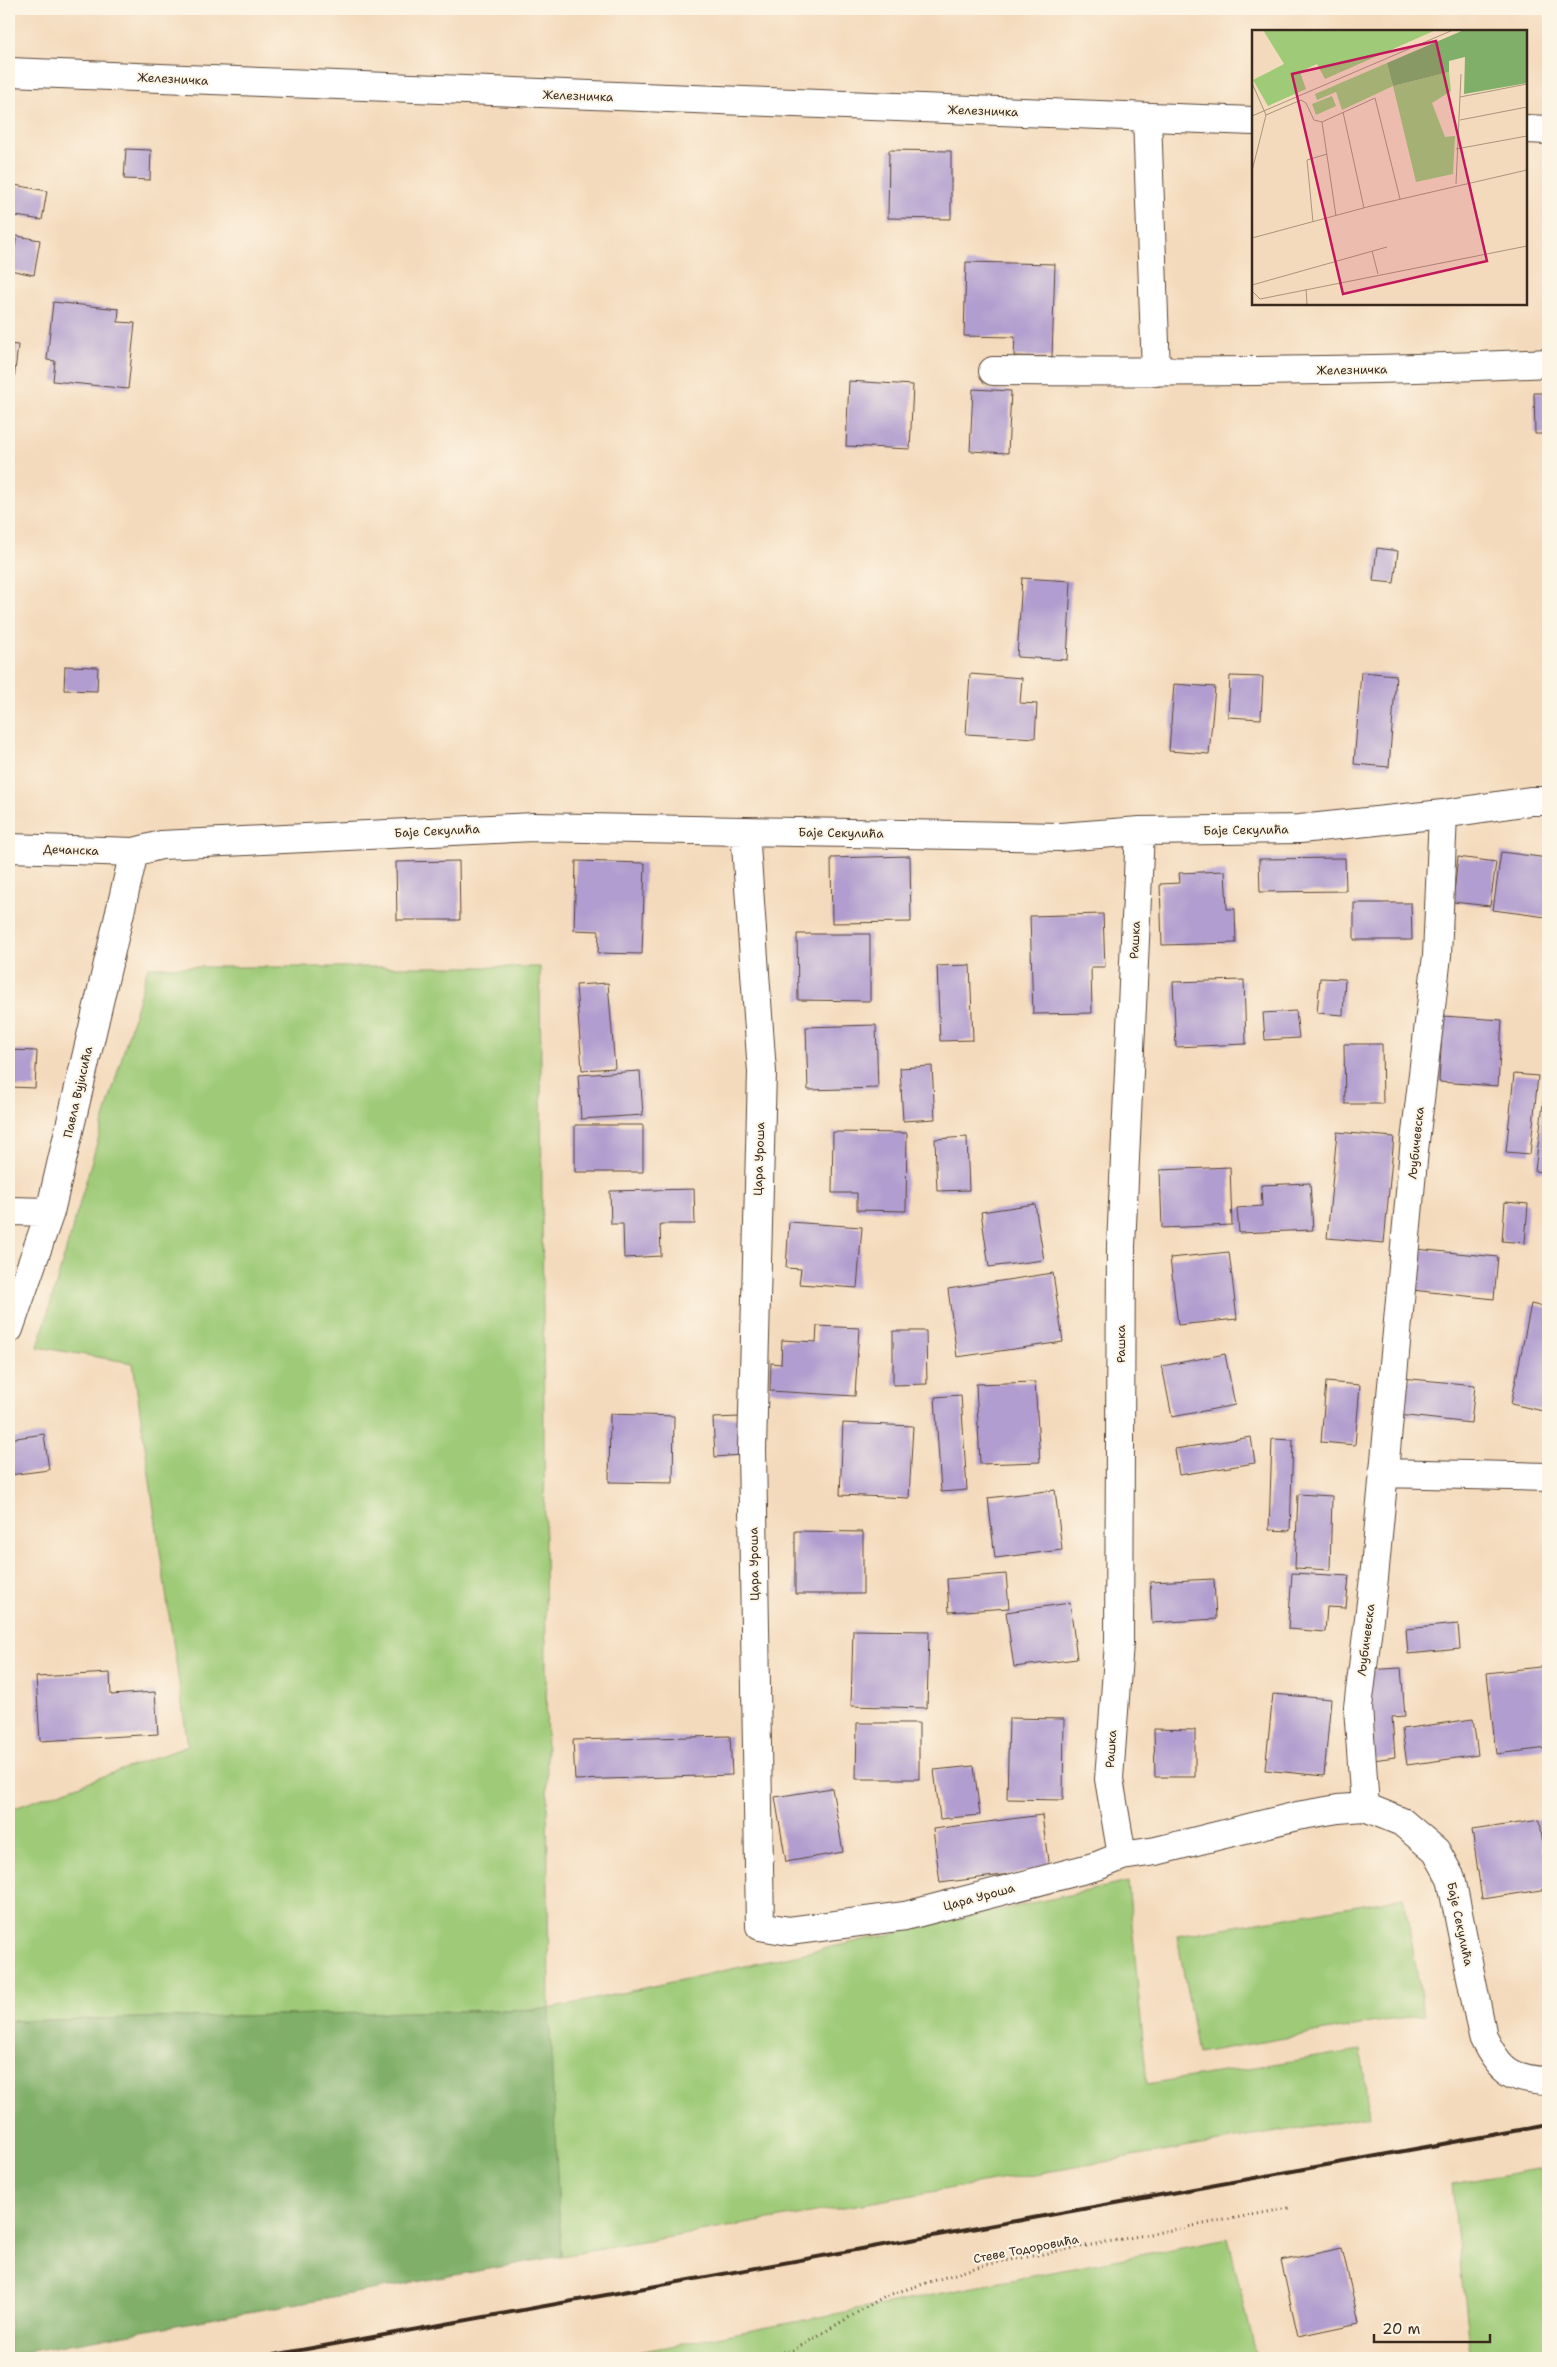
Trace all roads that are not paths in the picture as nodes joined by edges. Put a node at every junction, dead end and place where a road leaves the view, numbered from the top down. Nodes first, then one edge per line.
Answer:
1 (9, 72) edge
2 (1148, 117) junction
3 (1252, 121) edge
4 (1527, 129) edge
5 (1548, 130) edge
6 (1548, 363) edge
7 (993, 371) dead end
8 (1156, 372) junction
9 (1548, 801) edge
10 (1443, 814) junction
11 (745, 831) junction
12 (1140, 831) junction
13 (9, 848) edge
14 (134, 852) junction
15 (9, 1212) edge
16 (50, 1212) junction
17 (9, 1329) edge
18 (1383, 1473) junction
19 (1548, 1477) edge
20 (1365, 1807) junction
21 (1122, 1856) junction
22 (1548, 2081) edge

1 - 2 street, Железничка
2 - 3 street, Железничка
2 - 8 street
4 - 5 street
6 - 8 street, Железничка
7 - 8 street, Железничка
9 - 10 street, Баје Секулића
10 - 12 street, Баје Секулића
10 - 18 street, Љубичевска
11 - 12 street, Баје Секулића
11 - 14 street, Баје Секулића
11 - 21 street, Цара Уроша
12 - 21 street, Рашка
13 - 14 street, Дечанска
14 - 16 street, Павла Вујисића
15 - 16 street
16 - 17 street, Павла Вујисића
18 - 19 street
18 - 20 street, Љубичевска
20 - 21 street, Баје Секулића
20 - 22 street, Баје Секулића

